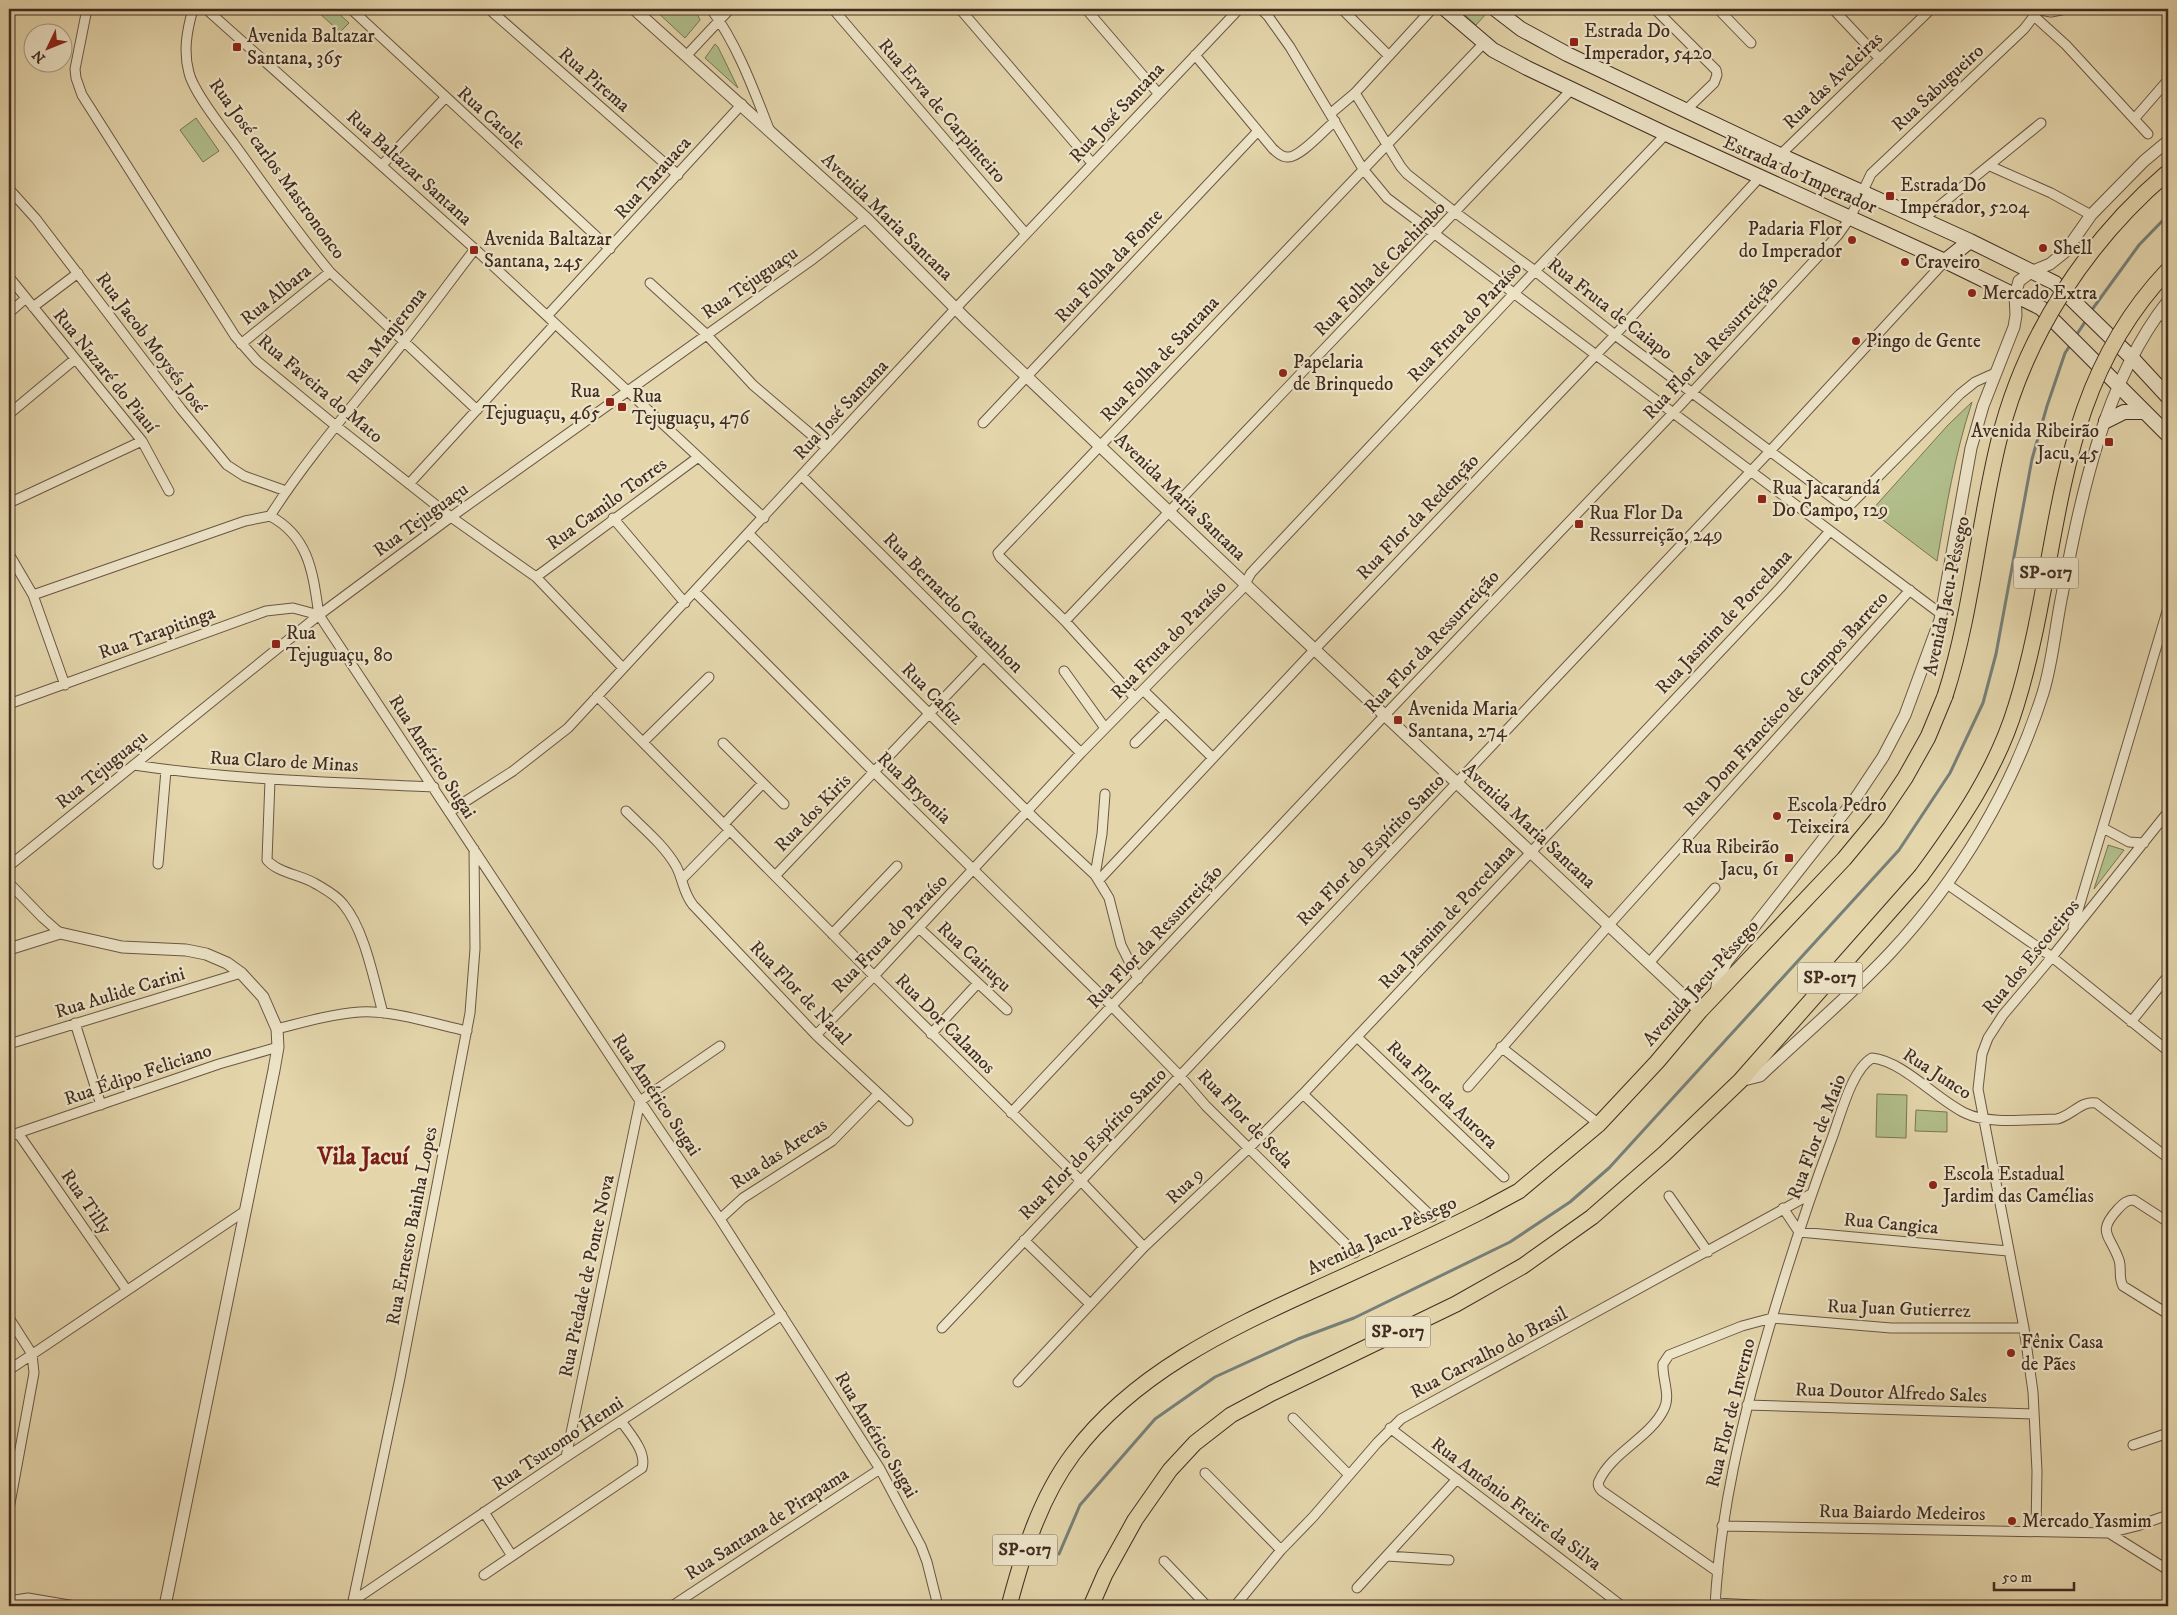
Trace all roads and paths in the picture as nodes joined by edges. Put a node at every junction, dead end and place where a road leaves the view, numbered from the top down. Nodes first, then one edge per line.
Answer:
1 (87, 9) edge
2 (194, 9) edge
3 (206, 9) edge
4 (351, 9) edge
5 (489, 9) edge
6 (634, 9) edge
7 (711, 9) edge
8 (730, 9) edge
9 (833, 9) edge
10 (960, 9) edge
11 (1086, 9) edge
12 (1261, 9) edge
13 (1342, 9) edge
14 (1432, 9) edge
15 (1445, 9) edge
16 (1495, 9) edge
17 (1656, 9) edge
18 (1718, 9) edge
19 (1833, 9) edge
20 (1931, 9) edge
21 (2066, 9) edge
22 (1234, 10) edge
23 (2035, 11) edge
24 (719, 21) junction
25 (1484, 43) junction
26 (1751, 43) dead end
27 (687, 55) junction
28 (1195, 55) junction
29 (1389, 56) junction
30 (1880, 59) junction
31 (2168, 80) edge
32 (1571, 90) junction
33 (1158, 93) junction
34 (1356, 93) junction
35 (445, 98) junction
36 (742, 104) junction
37 (1685, 112) junction
38 (1332, 117) junction
39 (2135, 118) junction
40 (2041, 123) dead end
41 (769, 129) junction
42 (1258, 131) junction
43 (1666, 134) junction
44 (2148, 134) dead end
45 (2168, 141) edge
46 (1387, 144) junction
47 (1780, 156) junction
48 (1092, 163) junction
49 (382, 165) junction
50 (1990, 166) junction
51 (1364, 169) junction
52 (2168, 172) edge
53 (678, 175) junction
54 (1760, 177) junction
55 (1864, 189) junction
56 (9, 190) edge
57 (1456, 213) junction
58 (2091, 215) junction
59 (866, 218) junction
60 (1850, 218) junction
61 (1922, 220) junction
62 (1026, 234) junction
63 (1436, 234) junction
64 (1970, 241) junction
65 (475, 249) junction
66 (610, 249) junction
67 (1945, 260) junction
68 (2168, 270) edge
69 (1534, 271) junction
70 (330, 272) junction
71 (2031, 272) junction
72 (78, 273) junction
73 (9, 276) edge
74 (650, 283) dead end
75 (1514, 293) junction
76 (2015, 294) junction
77 (26, 298) junction
78 (2168, 301) edge
79 (33, 307) junction
80 (956, 308) junction
81 (2160, 312) junction
82 (9, 313) edge
83 (547, 316) junction
84 (2168, 321) edge
85 (555, 324) junction
86 (706, 334) junction
87 (1614, 335) junction
88 (404, 341) junction
89 (241, 344) junction
90 (1596, 354) junction
91 (2132, 358) junction
92 (75, 359) junction
93 (1995, 373) junction
94 (1027, 376) junction
95 (2120, 387) junction
96 (627, 392) junction
97 (1691, 392) junction
98 (2168, 396) edge
99 (477, 410) junction
100 (1673, 413) junction
101 (2146, 413) junction
102 (9, 414) edge
103 (2106, 421) junction
104 (983, 423) dead end
105 (2168, 425) edge
106 (336, 426) junction
107 (2168, 435) edge
108 (142, 441) junction
109 (1101, 446) junction
110 (827, 448) junction
111 (1770, 451) junction
112 (697, 458) junction
113 (1751, 471) junction
114 (802, 476) junction
115 (410, 484) junction
116 (169, 491) dead end
117 (286, 491) junction
118 (9, 503) edge
119 (1171, 512) junction
120 (270, 516) junction
121 (451, 517) junction
122 (613, 518) junction
123 (764, 518) junction
124 (1830, 530) junction
125 (749, 534) junction
126 (9, 554) edge
127 (536, 577) junction
128 (1245, 583) junction
129 (1910, 590) junction
130 (695, 592) junction
131 (33, 595) junction
132 (685, 603) junction
133 (2168, 608) edge
134 (1941, 614) junction
135 (319, 615) junction
136 (1065, 621) junction
137 (1315, 649) junction
138 (983, 656) junction
139 (624, 668) junction
140 (1064, 671) dead end
141 (709, 677) dead end
142 (64, 685) junction
143 (1143, 690) junction
144 (597, 696) junction
145 (1135, 698) junction
146 (9, 704) edge
147 (1166, 712) junction
148 (929, 714) junction
149 (1385, 715) junction
150 (1106, 728) junction
151 (643, 742) junction
152 (1135, 742) dead end
153 (723, 743) dead end
154 (1081, 753) junction
155 (1212, 758) junction
156 (134, 765) junction
157 (166, 770) junction
158 (875, 772) junction
159 (270, 780) junction
160 (1458, 783) junction
161 (763, 784) junction
162 (434, 787) junction
163 (1105, 794) dead end
164 (784, 804) dead end
165 (626, 811) dead end
166 (1028, 811) junction
167 (449, 812) junction
168 (2168, 812) edge
169 (727, 827) junction
170 (2102, 828) junction
171 (2144, 843) junction
172 (474, 848) junction
173 (1531, 851) junction
174 (158, 864) dead end
175 (9, 866) edge
176 (897, 866) dead end
177 (974, 869) junction
178 (775, 876) junction
179 (1097, 877) junction
180 (682, 879) junction
181 (9, 883) edge
182 (1947, 884) junction
183 (1715, 888) dead end
184 (1610, 925) junction
185 (919, 928) junction
186 (2071, 932) junction
187 (60, 933) junction
188 (832, 934) junction
189 (9, 949) edge
190 (2052, 957) junction
191 (1649, 963) junction
192 (241, 973) junction
193 (874, 976) junction
194 (2168, 976) edge
195 (1138, 979) junction
196 (978, 983) junction
197 (1716, 994) junction
198 (1112, 1007) junction
199 (1007, 1010) dead end
200 (1700, 1011) junction
201 (383, 1013) junction
202 (2132, 1022) junction
203 (75, 1023) junction
204 (277, 1029) junction
205 (467, 1031) junction
206 (931, 1034) junction
207 (816, 1035) junction
208 (1357, 1037) junction
209 (9, 1044) edge
210 (720, 1046) dead end
211 (278, 1047) junction
212 (1502, 1048) junction
213 (2168, 1051) edge
214 (1872, 1058) joint
215 (1180, 1076) junction
216 (1740, 1081) junction
217 (1468, 1087) dead end
218 (878, 1094) junction
219 (1303, 1094) junction
220 (640, 1101) junction
221 (101, 1105) junction
222 (1011, 1113) junction
223 (1984, 1119) junction
224 (908, 1120) dead end
225 (1599, 1124) junction
226 (18, 1133) junction
227 (9, 1136) edge
228 (1249, 1148) junction
229 (2168, 1158) edge
230 (1504, 1177) dead end
231 (1080, 1180) junction
232 (1811, 1194) junction
233 (1669, 1196) dead end
234 (1783, 1208) junction
235 (245, 1211) junction
236 (1432, 1217) dead end
237 (720, 1219) junction
238 (2168, 1222) edge
239 (1799, 1232) junction
240 (1024, 1240) junction
241 (1144, 1247) junction
242 (2008, 1251) junction
243 (1356, 1252) dead end
244 (1708, 1252) junction
245 (126, 1289) junction
246 (1090, 1304) junction
247 (2167, 1311) edge
248 (782, 1315) junction
249 (9, 1318) edge
250 (1772, 1318) junction
251 (942, 1328) dead end
252 (2024, 1328) junction
253 (32, 1354) junction
254 (9, 1370) edge
255 (1018, 1382) dead end
256 (1747, 1405) junction
257 (2034, 1414) junction
258 (1294, 1418) dead end
259 (621, 1421) junction
260 (1390, 1428) junction
261 (2165, 1435) edge
262 (2133, 1445) dead end
263 (566, 1457) junction
264 (880, 1469) junction
265 (1205, 1473) dead end
266 (1349, 1475) junction
267 (1457, 1479) junction
268 (9, 1509) edge
269 (484, 1512) junction
270 (2168, 1515) edge
271 (1722, 1526) junction
272 (2036, 1531) junction
273 (2108, 1533) junction
274 (1281, 1550) junction
275 (512, 1556) junction
276 (1387, 1556) junction
277 (1449, 1560) dead end
278 (1164, 1561) dead end
279 (2168, 1570) edge
280 (1718, 1572) junction
281 (484, 1576) dead end
282 (1357, 1588) dead end
283 (9, 1601) edge
284 (352, 1604) edge
285 (1715, 1605) edge
286 (75, 1606) edge
287 (165, 1606) edge
288 (672, 1606) edge
289 (938, 1606) edge
290 (1009, 1606) edge
291 (1091, 1606) edge
292 (1207, 1606) edge
293 (1235, 1606) edge
294 (1622, 1606) edge
295 (1774, 1606) edge

1 - 89 street, Rua Faveira do Mato
2 - 70 street, Rua José carlos Mastrononco
3 - 49 street, Rua Baltazar Santana
4 - 35 street, Rua Catole
5 - 53 street, Rua Pirema
6 - 27 street, Avenida Maria Santana
7 - 24 street
8 - 24 street
9 - 62 street, Rua Erva de Carpinteiro
10 - 48 street
11 - 33 street
12 - 38 street
13 - 29 street
14 - 29 street
15 - 25 main road, Estrada do Imperador
16 - 37 main road, Estrada do Imperador
17 - 37 street
18 - 26 street
19 - 30 street
20 - 30 street, Rua das Aveleiras
21 - 23 street
22 - 28 street, Rua José Santana
23 - 39 street
23 - 55 street, Rua Sabugueiro
24 - 27 street
24 - 41 street
25 - 32 main road, Estrada do Imperador
25 - 46 street, Rua Folha de Santana
27 - 36 street, Avenida Maria Santana
28 - 33 street, Rua José Santana
28 - 42 street
29 - 34 street
30 - 47 street, Rua das Aveleiras
31 - 39 street
32 - 43 main road, Estrada do Imperador
32 - 57 street, Rua Folha de Cachimbo
33 - 48 street, Rua José Santana
34 - 38 street
34 - 46 street, Rua Fruta de Caiapo
35 - 49 street
35 - 66 street, Rua Catole
36 - 41 street, Avenida Maria Santana
36 - 53 street, Rua Tarauaca
37 - 47 main road, Estrada do Imperador
38 - 42 street
38 - 51 street
39 - 44 street
40 - 50 street
41 - 59 street, Avenida Maria Santana
42 - 94 street, Rua Folha da Fonte
43 - 54 main road, Estrada do Imperador
43 - 69 street, Rua Fruta do Paraíso
45 - 58 street
46 - 51 street, Rua Folha de Santana
46 - 57 street, Rua Fruta de Caiapo
47 - 55 main road, Estrada do Imperador
48 - 62 street, Rua José Santana
49 - 65 street, Rua Baltazar Santana
50 - 58 street
50 - 61 street
51 - 63 street
51 - 109 street, Rua Folha de Santana
52 - 197 highway, Avenida Jacu-Pêssego / SP-017, bridge
53 - 66 street, Rua Tarauaca
54 - 60 main road, Estrada do Imperador
54 - 87 street, Rua Flor da Redenção
55 - 60 street, Rua Flor da Ressurreição
55 - 61 main road, Estrada do Imperador
56 - 72 street, Rua Jacob Moysés José
57 - 63 street, Rua Folha de Cachimbo
57 - 69 street, Rua Fruta de Caiapo
58 - 71 street
59 - 80 street, Avenida Maria Santana
59 - 86 street, Rua Tejuguaçu
60 - 67 main road, Estrada do Imperador
60 - 97 street, Rua Flor da Ressurreição
61 - 64 main road, Estrada do Imperador
62 - 80 street, Rua José Santana
63 - 75 street
63 - 119 street, Rua Folha de Cachimbo
64 - 67 main road
64 - 71 main road, Estrada do Imperador
65 - 83 street, Rua Baltazar Santana
65 - 88 street, Rua Manjerona
66 - 83 street, Rua Tarauaca
67 - 76 main road, Estrada do Imperador
67 - 111 street, Rua Flor do Espírito Santo
68 - 216 highway, SP-017, bridge
69 - 75 street, Rua Fruta do Paraíso
69 - 87 street, Rua Fruta de Caiapo
70 - 88 street, Rua José carlos Mastrononco
70 - 89 street, Rua Albara
71 - 76 street
71 - 91 main road, Estrada do Imperador
72 - 79 street
72 - 117 street, Rua Jacob Moysés José
73 - 77 street, Rua Nazaré do Piauí
74 - 86 street
75 - 90 street
75 - 128 street, Rua Fruta do Paraíso
76 - 93 street
76 - 95 main road, Estrada do Imperador
77 - 79 street, Rua Nazaré do Piauí
77 - 82 street
78 - 81 street
79 - 92 street, Rua Nazaré do Piauí
80 - 94 street, Avenida Maria Santana
80 - 110 street, Rua José Santana
81 - 84 street
81 - 91 street
83 - 85 street, Rua Baltazar Santana
85 - 96 street, Rua Baltazar Santana
85 - 99 street
86 - 96 street, Rua Tejuguaçu
86 - 110 street
87 - 90 street, Rua Flor da Redenção
87 - 97 street, Rua Fruta de Caiapo
88 - 99 street, Rua José carlos Mastrononco
88 - 106 street, Rua Manjerona
89 - 106 street, Rua Faveira do Mato
90 - 100 street
90 - 137 street, Rua Flor da Redenção
91 - 95 street
91 - 98 main road, Estrada do Imperador
92 - 102 street
92 - 108 street, Rua Nazaré do Piauí
93 - 111 street, Rua Fruta de Caiapo
93 - 134 street
94 - 104 street, Rua Folha da Fonte
94 - 109 street, Avenida Maria Santana
95 - 101 main road, Estrada do Imperador
95 - 103 street
96 - 112 street, Rua Baltazar Santana
96 - 121 street, Rua Tejuguaçu
97 - 100 street, Rua Flor da Ressurreição
97 - 111 street, Rua Fruta de Caiapo
99 - 115 street
100 - 113 street
100 - 149 street, Rua Flor da Ressurreição
101 - 103 main road
101 - 105 main road
101 - 107 main road, Estrada do Imperador
103 - 182 street
106 - 115 street, Rua Faveira do Mato
106 - 117 street, Rua Manjerona
108 - 116 street, Rua Nazaré do Piauí
108 - 118 street
109 - 119 street, Avenida Maria Santana
109 - 136 street, Rua Folha de Santana
110 - 114 street, Rua José Santana
111 - 113 street, Rua Flor do Espírito Santo
112 - 122 street, Rua Camilo Torres
112 - 123 street, Rua Baltazar Santana
113 - 124 street
113 - 160 street, Rua Flor do Espírito Santo
114 - 123 street, Rua José Santana
114 - 138 street, Rua Bernardo Castanhon
115 - 121 street, Rua Faveira do Mato
117 - 120 street, Rua Manjerona
119 - 128 street, Avenida Maria Santana
119 - 136 street, Rua Folha de Cachimbo
120 - 131 street
120 - 135 street
121 - 127 street, Rua Faveira do Mato
121 - 135 street, Rua Tejuguaçu
122 - 127 street, Rua Camilo Torres
122 - 132 street
123 - 125 street, Rua José Santana
124 - 129 street
124 - 173 street, Rua Jasmim de Porcelana
125 - 130 street, Rua José Santana
125 - 148 street, Rua Cafuz
126 - 131 street
127 - 139 street, Rua Faveira do Mato
128 - 137 street, Avenida Maria Santana
128 - 143 street, Rua Fruta do Paraíso
129 - 134 street
129 - 184 street, Rua Dom Francisco de Campos Barreto
130 - 132 street, Rua José Santana
130 - 158 street, Rua Bryonia
131 - 142 street
132 - 139 street, Rua José Santana
133 - 170 street
134 - 197 street
135 - 142 street, Rua Tarapitinga
135 - 156 street, Rua Tejuguaçu
135 - 162 street, Rua Américo Sugai
136 - 145 street, Rua Folha de Santana
137 - 149 street, Avenida Maria Santana
137 - 155 street, Rua Flor da Redenção
138 - 148 street, Rua dos Kiris
138 - 154 street, Rua Bernardo Castanhon
139 - 144 street, Rua José Santana
140 - 150 street
141 - 151 street
142 - 146 street, Rua Tarapitinga
143 - 145 street, Rua Fruta do Paraíso
143 - 147 street
144 - 151 street, Rua Dor Calamos
144 - 167 street, Rua José Santana
145 - 150 street, Rua Fruta do Paraíso
147 - 152 street
147 - 155 street
148 - 158 street, Rua dos Kiris
148 - 166 street, Rua Cafuz
149 - 160 street, Avenida Maria Santana
149 - 195 street, Rua Flor da Ressurreição
150 - 154 street, Rua Fruta do Paraíso
151 - 169 street, Rua Dor Calamos
153 - 161 street
154 - 166 street, Rua Fruta do Paraíso
155 - 179 street, Rua Flor da Redenção
156 - 157 street, Rua Claro de Minas
156 - 175 street, Rua Tejuguaçu
157 - 159 street, Rua Claro de Minas
157 - 174 street
158 - 177 street, Rua Bryonia
158 - 178 street, Rua dos Kiris
159 - 162 street, Rua Claro de Minas
159 - 201 street
160 - 173 street, Avenida Maria Santana
160 - 215 street, Rua Flor do Espírito Santo
161 - 164 street
161 - 169 street
162 - 167 street, Rua Américo Sugai
163 - 179 street
165 - 180 street, Rua Flor de Natal
166 - 177 street, Rua Fruta do Paraíso
166 - 179 street, Rua Cafuz
167 - 172 street, Rua Américo Sugai
168 - 171 street, Rua dos Escoteiros
169 - 178 street, Rua Dor Calamos
169 - 180 street
170 - 171 street
170 - 186 street
171 - 186 street, Rua dos Escoteiros
172 - 205 street, Rua Ernesto Bainha Lopes
172 - 220 street, Rua Américo Sugai
173 - 184 street, Avenida Maria Santana
173 - 208 street, Rua Jasmim de Porcelana
176 - 188 street
177 - 185 street, Rua Fruta do Paraíso
177 - 198 street, Rua Bryonia
178 - 188 street, Rua Dor Calamos
179 - 195 street, Rua Cafuz
180 - 207 street, Rua Flor de Natal
181 - 187 street
182 - 190 street
182 - 216 street
183 - 191 street
184 - 191 street, Avenida Maria Santana
184 - 212 street, Rua Dom Francisco de Campos Barreto
185 - 193 street, Rua Fruta do Paraíso
185 - 196 street, Rua Cairuçu
186 - 190 street, Rua dos Escoteiros
187 - 189 street
187 - 192 street
188 - 193 street, Rua Dor Calamos
190 - 202 street
190 - 223 street, Rua dos Escoteiros
191 - 200 street, Avenida Maria Santana
192 - 203 street, Rua Aulide Carini
192 - 204 street
193 - 206 street, Rua Dor Calamos
193 - 207 street, Rua Fruta do Paraíso
194 - 202 street
195 - 198 street, Rua Flor da Ressurreição
196 - 199 street, Rua Cairuçu
196 - 206 street
197 - 200 highway, Avenida Jacu-Pêssego / SP-017
198 - 215 street, Rua Flor de Seda
198 - 222 street, Rua Flor da Ressurreição
200 - 225 highway, Avenida Jacu-Pêssego / SP-017
201 - 204 street
201 - 205 street
202 - 213 street
203 - 209 street, Rua Aulide Carini
203 - 221 street
204 - 211 street
205 - 284 street, Rua Ernesto Bainha Lopes
206 - 222 street, Rua Dor Calamos
207 - 218 street, Rua Flor de Natal
208 - 219 street, Rua Jasmim de Porcelana
208 - 230 street, Rua Flor da Aurora
210 - 220 street
211 - 221 street, Rua Édipo Feliciano
211 - 235 street
212 - 217 street, Rua Dom Francisco de Campos Barreto
212 - 225 street
214 - 223 street, Rua Junco
214 - 232 street, Rua Flor de Maio
215 - 228 street, Rua Flor de Seda
215 - 231 street, Rua Flor do Espírito Santo
216 - 291 highway, SP-017
218 - 224 street, Rua Flor de Natal
218 - 237 street, Rua das Arecas
219 - 228 street, Rua Jasmim de Porcelana
219 - 236 street
220 - 237 street, Rua Américo Sugai
220 - 263 street, Rua Piedade de Ponte Nova
221 - 226 street, Rua Édipo Feliciano
222 - 231 street, Rua Dor Calamos
223 - 229 street
223 - 242 street, Rua dos Escoteiros
225 - 290 highway, Avenida Jacu-Pêssego / SP-017
226 - 227 street, Rua Édipo Feliciano
226 - 245 street, Rua Tilly
228 - 241 street, Rua 9
228 - 243 street, Rua Flor de Seda
231 - 240 street, Rua Flor do Espírito Santo
231 - 241 street, Rua Dor Calamos
232 - 234 street, Rua Carvalho do Brasil
232 - 239 street, Rua Flor de Maio
233 - 244 street
234 - 239 street
234 - 244 street, Rua Carvalho do Brasil
235 - 245 street
235 - 287 street
237 - 248 street, Rua Américo Sugai
238 - 247 street
239 - 242 street, Rua Cangica
239 - 250 street, Rua Flor de Inverno
240 - 246 street
240 - 251 street, Rua Flor do Espírito Santo
241 - 246 street
242 - 252 street, Rua dos Escoteiros
244 - 260 street, Rua Carvalho do Brasil
245 - 253 street
246 - 255 street
248 - 259 street, Rua Tsutomo Henni
248 - 264 street, Rua Américo Sugai
249 - 253 street
250 - 252 street, Rua Juan Gutierrez
250 - 256 street, Rua Flor de Inverno
250 - 280 street, Rua Juan Gutierrez
252 - 257 street, Rua dos Escoteiros
253 - 254 street
253 - 268 street
256 - 257 street, Rua Doutor Alfredo Sales
256 - 271 street, Rua Flor de Inverno
257 - 272 street, Rua dos Escoteiros
258 - 266 street
259 - 263 street, Rua Tsutomo Henni
259 - 275 street
260 - 266 street, Rua Carvalho do Brasil
260 - 267 street, Rua Antônio Freire da Silva
261 - 262 street
263 - 269 street, Rua Tsutomo Henni
264 - 288 street, Rua Santana de Pirapama
264 - 289 street, Rua Américo Sugai
265 - 274 street
266 - 274 street, Rua Carvalho do Brasil
267 - 276 street
267 - 294 street, Rua Antônio Freire da Silva
269 - 275 street
269 - 284 street, Rua Tsutomo Henni
270 - 273 street, Rua Baiardo Medeiros
271 - 272 street, Rua Baiardo Medeiros
271 - 280 street, Rua Flor de Inverno
272 - 273 street, Rua Baiardo Medeiros
273 - 279 street
274 - 293 street, Rua Carvalho do Brasil
275 - 281 street
276 - 277 street
276 - 282 street
278 - 292 street
280 - 285 street, Rua Flor de Inverno
283 - 286 street
285 - 295 street

